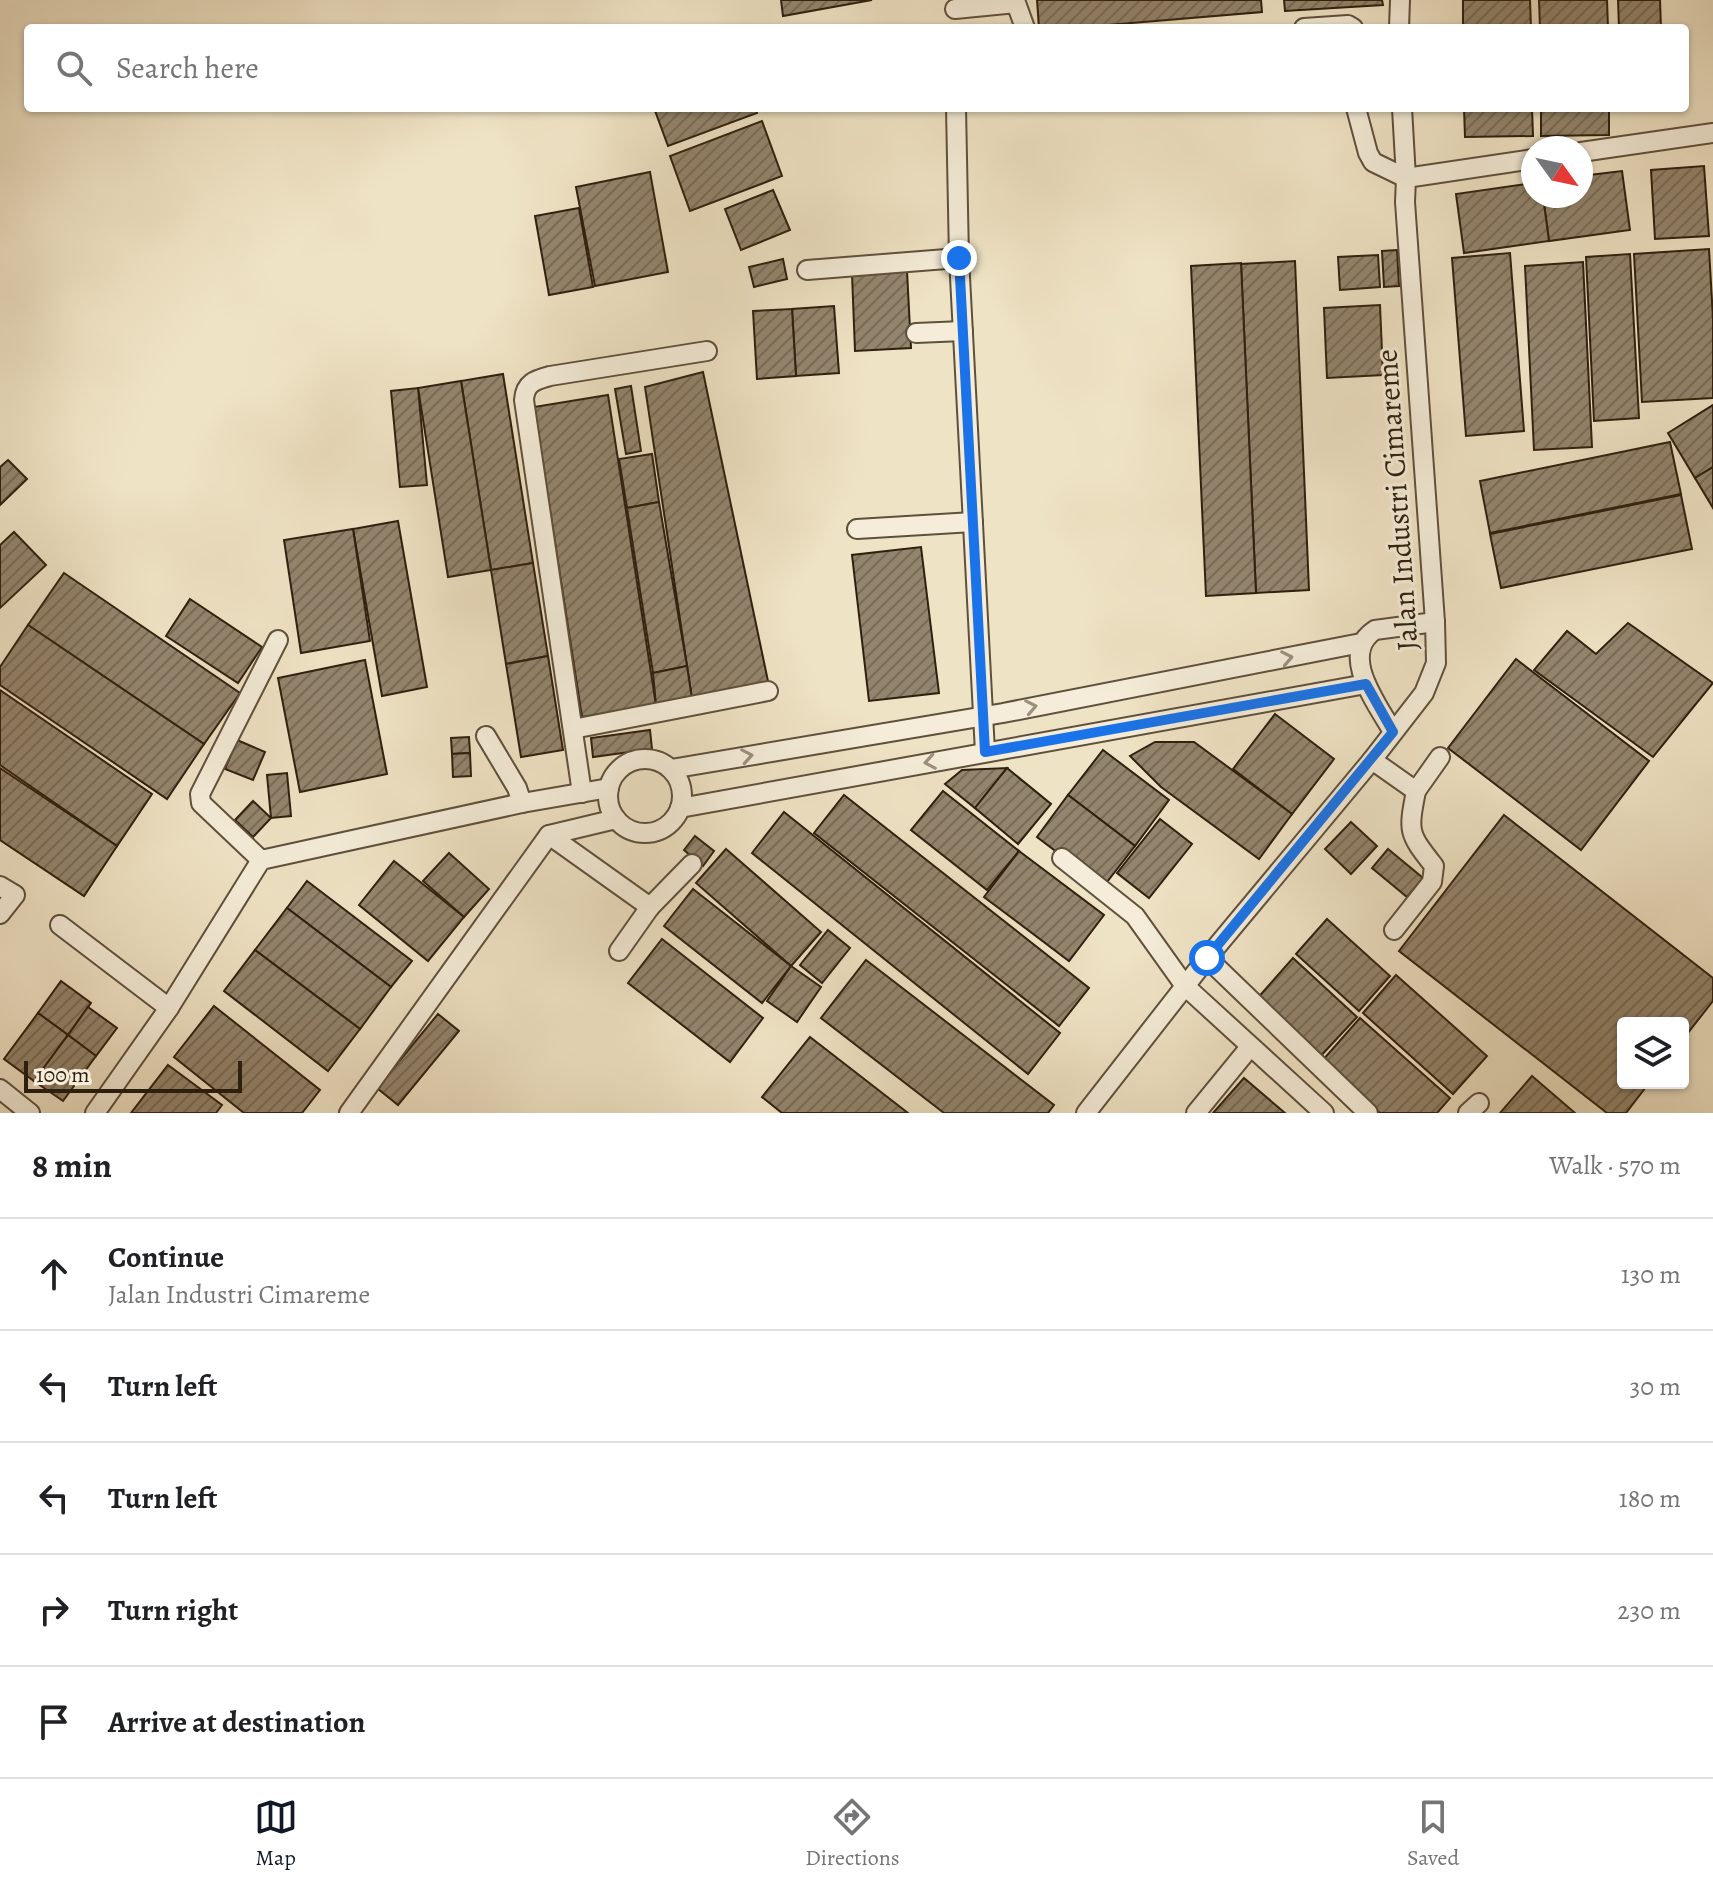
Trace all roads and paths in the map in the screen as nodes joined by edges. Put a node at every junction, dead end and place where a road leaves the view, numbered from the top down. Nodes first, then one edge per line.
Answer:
1 (1400, 0) edge
2 (955, 12) edge
3 (1024, 24) edge
4 (1399, 24) edge
5 (956, 112) edge
6 (1357, 112) edge
7 (1402, 112) edge
8 (1713, 133) edge
9 (1593, 150) edge
10 (1521, 161) edge
11 (1406, 178) junction
12 (959, 258) junction
13 (807, 270) dead end
14 (963, 331) junction
15 (916, 333) dead end
16 (707, 351) dead end
17 (973, 522) junction
18 (857, 529) dead end
19 (1435, 622) junction
20 (278, 640) dead end
21 (1361, 643) junction
22 (1366, 684) junction
23 (768, 691) dead end
24 (983, 716) junction
25 (573, 729) junction
26 (1393, 732) junction
27 (486, 736) dead end
28 (985, 752) junction
29 (1440, 757) dead end
30 (1372, 760) junction
31 (671, 769) junction
32 (609, 788) junction
33 (1416, 791) junction
34 (582, 793) junction
35 (522, 803) junction
36 (680, 808) junction
37 (616, 819) junction
38 (549, 835) junction
39 (1062, 858) dead end
40 (261, 860) junction
41 (692, 864) dead end
42 (0, 886) edge
43 (650, 907) junction
44 (0, 914) edge
45 (60, 925) dead end
46 (1394, 930) dead end
47 (619, 951) dead end
48 (1207, 958) junction
49 (1185, 986) junction
50 (169, 1008) junction
51 (1250, 1047) junction
52 (0, 1089) edge
53 (30, 1113) edge
54 (95, 1113) edge
55 (349, 1113) edge
56 (1086, 1113) edge
57 (1196, 1113) edge
58 (1324, 1113) edge
59 (1368, 1113) edge

1 - 4 lane
2 - 3 lane
5 - 12 lane
6 - 11 lane
7 - 11 lane, Jalan Industri Cimareme
8 - 9 lane
10 - 11 lane
11 - 19 lane, Jalan Industri Cimareme
12 - 13 lane
12 - 14 lane
14 - 15 lane
14 - 17 lane
16 - 25 lane
17 - 18 lane
17 - 24 lane
19 - 21 lane
19 - 26 lane, Jalan Industri Cimareme
20 - 40 lane
21 - 22 lane
24 -> 21 lane
22 - 26 lane
22 - 28 lane
23 - 25 lane
24 - 28 lane
31 -> 24 lane
25 - 34 lane
26 - 30 lane, Jalan Industri Cimareme
27 - 35 lane
28 -> 36 lane
29 - 33 lane
30 - 33 lane
30 - 48 lane, Jalan Industri Cimareme
31 - 32 lane
31 - 36 lane
32 - 34 lane
32 - 37 lane
33 - 46 lane
34 - 35 lane
35 - 40 lane
36 - 37 lane
37 - 38 lane
38 - 43 lane
38 - 55 lane
39 - 49 lane
40 - 50 lane
41 - 43 lane
42 - 44 lane
43 - 47 lane
45 - 50 lane
48 - 49 lane, Jalan Industri Cimareme
48 - 59 lane
49 - 51 lane
49 - 56 lane, Jalan Industri Cimareme
50 - 54 lane
51 - 57 lane
51 - 58 lane
52 - 53 lane

